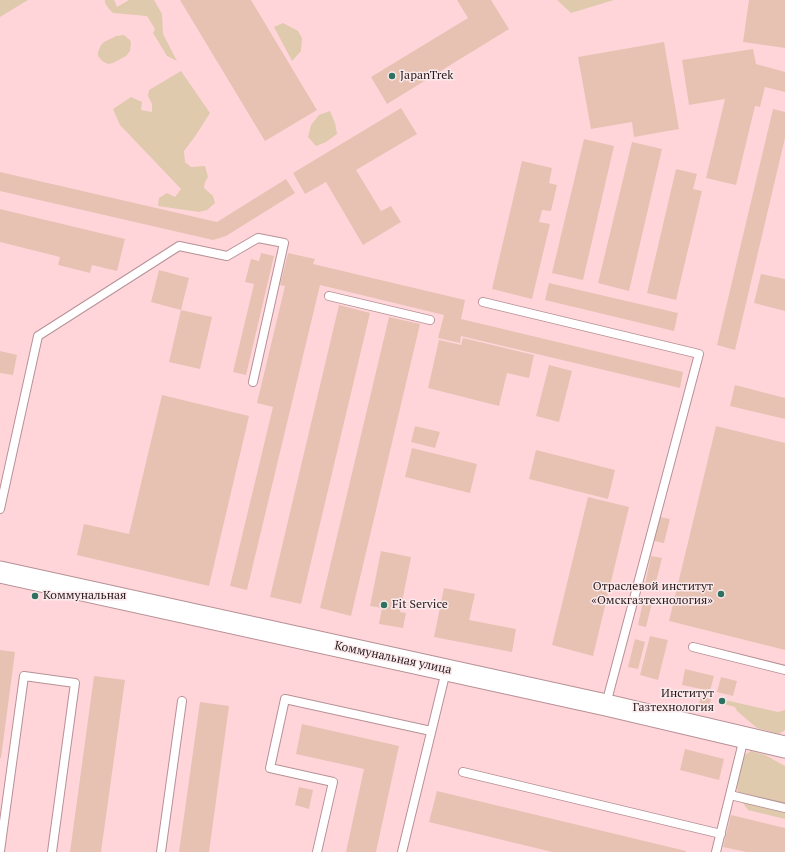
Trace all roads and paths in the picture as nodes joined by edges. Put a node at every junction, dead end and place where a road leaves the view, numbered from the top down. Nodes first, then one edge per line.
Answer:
1 (329, 296) dead end
2 (483, 302) dead end
3 (430, 320) dead end
4 (253, 382) dead end
5 (0, 509) edge
6 (0, 572) edge
7 (693, 647) dead end
8 (446, 670) junction
9 (785, 670) edge
10 (182, 700) dead end
11 (606, 705) junction
12 (431, 731) junction
13 (744, 737) junction
14 (785, 747) edge
15 (463, 772) dead end
16 (730, 795) junction
17 (785, 808) edge
18 (721, 834) junction
19 (0, 852) edge
20 (52, 852) edge
21 (161, 852) edge
22 (317, 852) edge
23 (402, 852) edge
24 (716, 852) edge

1 - 3 lane
2 - 11 lane
4 - 5 lane
6 - 8 street, Коммунальная улица
7 - 9 lane
8 - 11 street, Коммунальная улица
8 - 12 lane
10 - 21 lane
11 - 13 street, Коммунальная улица
12 - 22 lane
12 - 23 lane
13 - 14 street, Коммунальная улица
13 - 16 lane
15 - 18 lane
16 - 17 lane
16 - 18 lane
18 - 24 lane
19 - 20 lane

